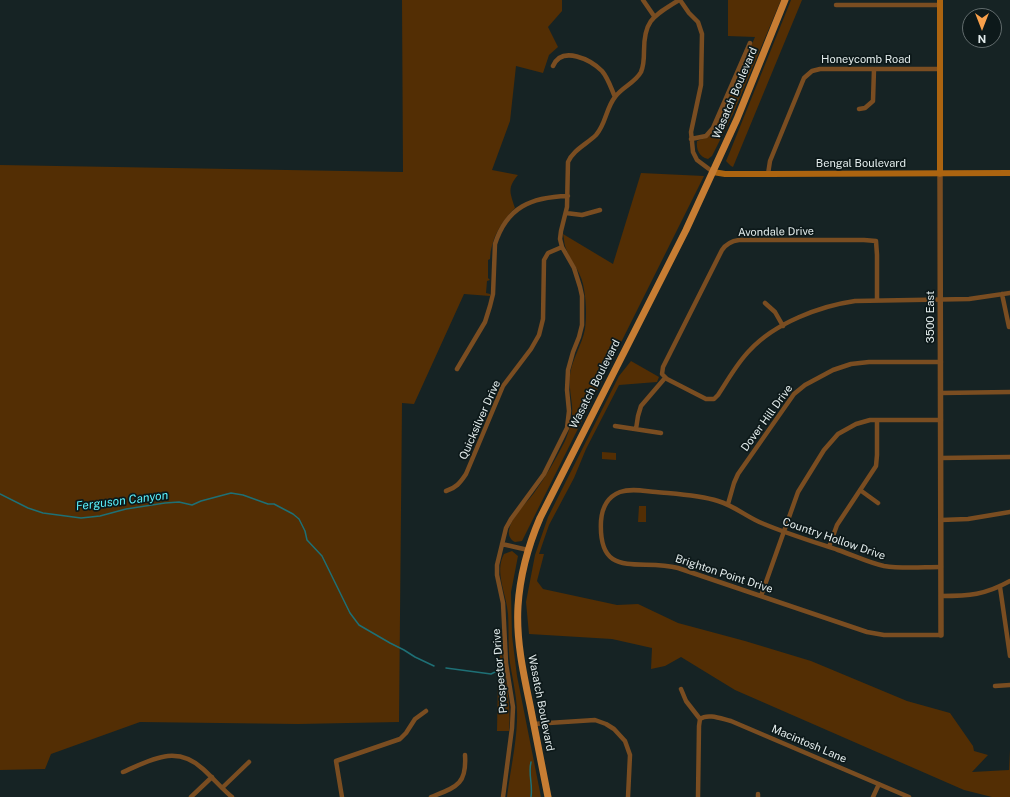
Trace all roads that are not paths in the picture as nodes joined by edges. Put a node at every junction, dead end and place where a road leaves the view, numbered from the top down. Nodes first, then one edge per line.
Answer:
1 (643, 0) edge
2 (680, 0) edge
3 (785, 0) edge
4 (940, 3) edge
5 (836, 5) dead end
6 (654, 16) junction
7 (750, 43) dead end
8 (554, 66) dead end
9 (874, 69) junction
10 (939, 69) junction
11 (615, 97) junction
12 (859, 109) dead end
13 (691, 139) junction
14 (713, 172) junction
15 (1010, 173) edge
16 (768, 174) junction
17 (940, 174) junction
18 (568, 196) junction
19 (600, 210) dead end
20 (566, 213) junction
21 (562, 247) junction
22 (1010, 293) edge
23 (1002, 294) junction
24 (941, 299) junction
25 (877, 300) junction
26 (765, 303) dead end
27 (783, 326) junction
28 (1009, 326) dead end
29 (941, 362) junction
30 (457, 369) dead end
31 (664, 376) junction
32 (1010, 392) edge
33 (941, 393) junction
34 (877, 420) junction
35 (941, 420) junction
36 (615, 426) dead end
37 (636, 429) junction
38 (661, 433) dead end
39 (1010, 457) edge
40 (941, 458) junction
41 (860, 490) junction
42 (446, 491) dead end
43 (878, 503) dead end
44 (728, 504) junction
45 (1010, 512) edge
46 (941, 520) junction
47 (784, 531) junction
48 (502, 544) junction
49 (829, 547) junction
50 (528, 550) junction
51 (941, 567) junction
52 (1010, 581) edge
53 (1000, 587) junction
54 (761, 596) junction
55 (941, 596) junction
56 (941, 635) joint
57 (1009, 637) edge
58 (1010, 656) edge
59 (1010, 685) edge
60 (995, 686) dead end
61 (681, 689) dead end
62 (426, 711) dead end
63 (700, 719) junction
64 (533, 724) junction
65 (465, 755) dead end
66 (249, 762) dead end
67 (123, 772) dead end
68 (212, 777) junction
69 (879, 784) junction
70 (222, 788) junction
71 (191, 797) edge
72 (232, 797) edge
73 (342, 797) edge
74 (431, 797) edge
75 (503, 797) edge
76 (548, 797) edge
77 (628, 797) edge
78 (698, 797) edge
79 (873, 797) edge
80 (909, 797) edge

1 - 6 street
2 - 6 street, Prospector Drive
2 - 13 street
3 - 14 main road, Wasatch Boulevard
4 - 5 street
4 - 10 main road, 3500 East
6 - 11 street, Prospector Drive
7 - 13 street
8 - 11 street
9 - 10 street, Honeycomb Road
9 - 12 street
9 - 16 street, Honeycomb Road
10 - 17 main road, 3500 East
11 - 18 street, Prospector Drive
13 - 14 street
14 - 16 main road, Bengal Boulevard
14 - 50 main road, Wasatch Boulevard
15 - 17 main road, Bengal Boulevard
16 - 17 main road, Bengal Boulevard
17 - 24 street, 3500 East
18 - 20 street, Prospector Drive
18 - 30 street
19 - 20 street
20 - 21 street, Prospector Drive
21 - 42 street, Quicksilver Drive
21 - 48 street, Prospector Drive
22 - 23 street
23 - 24 street
23 - 28 street
24 - 25 street
24 - 29 street, 3500 East
25 - 27 street
25 - 31 street, Avondale Drive
26 - 27 street
27 - 31 street
29 - 33 street, 3500 East
29 - 44 street, Dover Hill Drive
31 - 37 street, Avondale Drive
32 - 33 street
33 - 35 street, 3500 East
34 - 35 street
34 - 41 street
34 - 47 street
35 - 40 street, 3500 East
36 - 37 street
37 - 38 street
39 - 40 street
40 - 46 street, 3500 East
41 - 43 street
41 - 49 street
44 - 47 street, Country Hollow Drive
44 - 54 street, Brighton Point Drive
45 - 46 street
46 - 51 street, 3500 East
47 - 49 street, Country Hollow Drive
47 - 54 street
48 - 50 street
48 - 75 street, Prospector Drive
49 - 51 street, Country Hollow Drive
50 - 64 main road, Wasatch Boulevard
51 - 55 street, 3500 East
52 - 53 street
53 - 55 street
53 - 57 street
54 - 56 street, Brighton Point Drive
55 - 56 street, 3500 East
57 - 58 street
59 - 60 street
61 - 63 street
62 - 73 street
63 - 69 street, Macintosh Lane
63 - 78 street
64 - 76 main road, Wasatch Boulevard
64 - 77 street
65 - 74 street
66 - 70 street
67 - 68 street
68 - 70 street
68 - 71 street
69 - 79 street
69 - 80 street, Macintosh Lane
70 - 72 street

